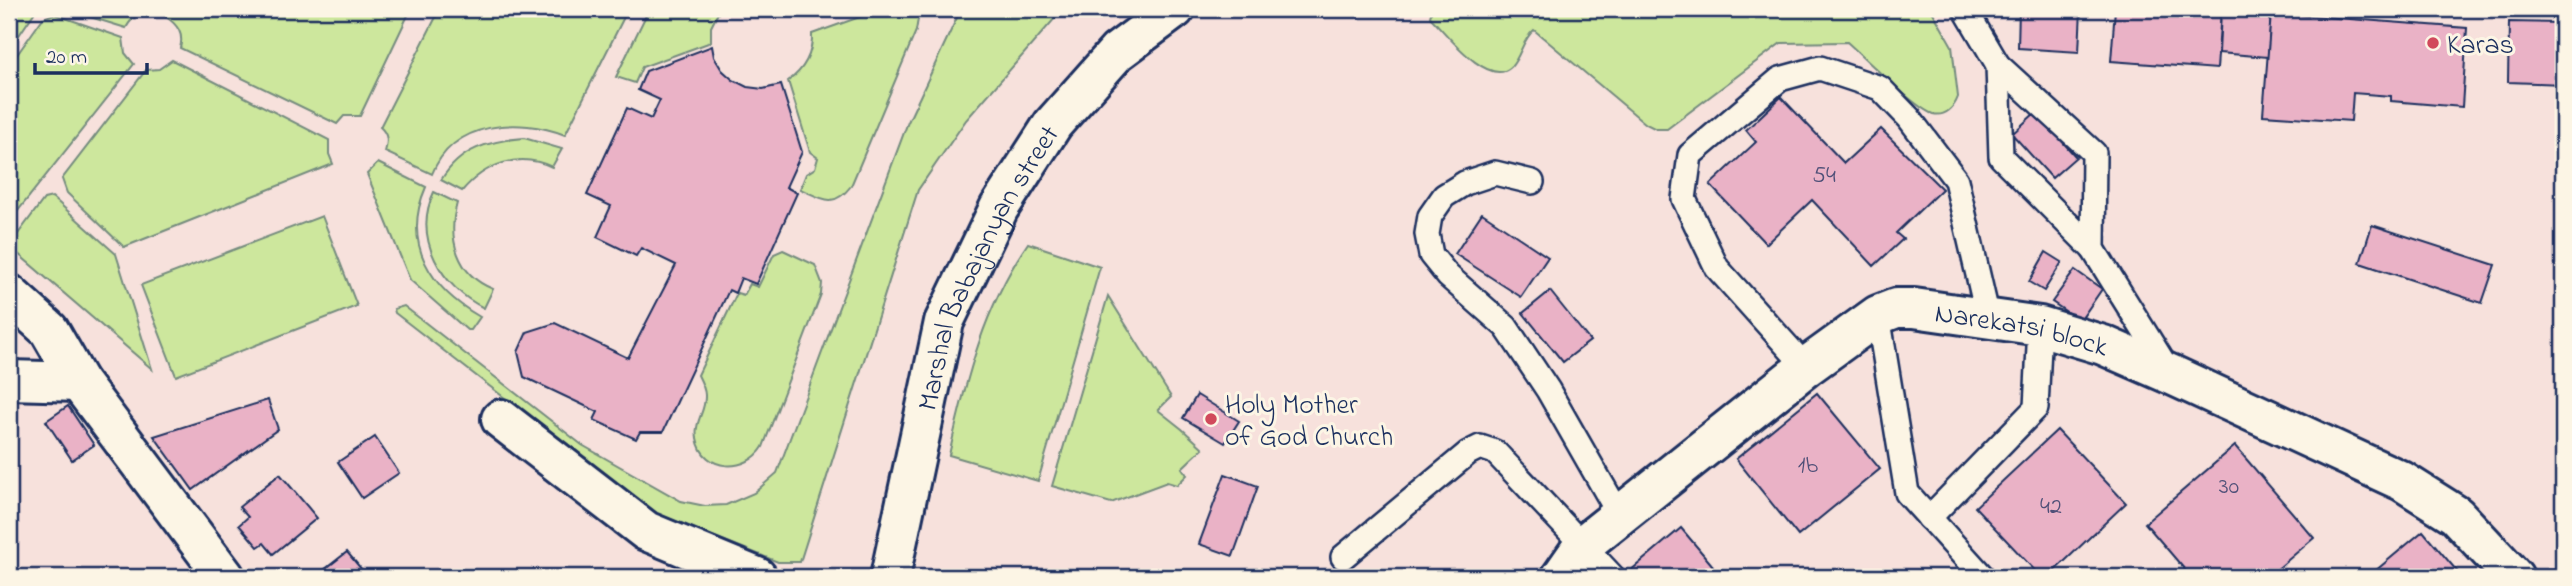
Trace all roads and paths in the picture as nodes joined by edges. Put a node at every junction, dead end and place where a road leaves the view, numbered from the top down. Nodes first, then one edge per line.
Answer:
1 (1175, 9) edge
2 (1965, 9) edge
3 (1998, 65) junction
4 (1532, 181) dead end
5 (2093, 249) junction
6 (9, 294) edge
7 (1878, 315) junction
8 (1988, 318) junction
9 (2040, 326) junction
10 (1806, 367) junction
11 (2172, 376) junction
12 (9, 380) edge
13 (79, 382) junction
14 (501, 419) dead end
15 (1620, 516) junction
16 (1929, 517) junction
17 (1584, 544) junction
18 (1343, 557) dead end
19 (225, 577) edge
20 (757, 577) edge
21 (890, 577) edge
22 (1561, 577) edge
23 (1613, 577) edge
24 (1983, 577) edge
25 (2514, 577) edge

1 - 21 street, Marshal Babajanyan street
2 - 3 lane
3 - 5 lane
3 - 5 lane
4 - 15 lane
5 - 11 lane
6 - 13 street
7 - 8 street, Narekatsi block
7 - 10 street, Narekatsi block
7 - 16 lane
8 - 9 street, Narekatsi block
8 - 10 lane
9 - 11 street, Narekatsi block
9 - 16 lane
10 - 15 street, Narekatsi block
11 - 25 street, Narekatsi block
12 - 13 street
13 - 19 street
14 - 20 street
15 - 17 street, Narekatsi block
16 - 24 lane
17 - 18 lane
17 - 22 street, Narekatsi block
17 - 23 lane

